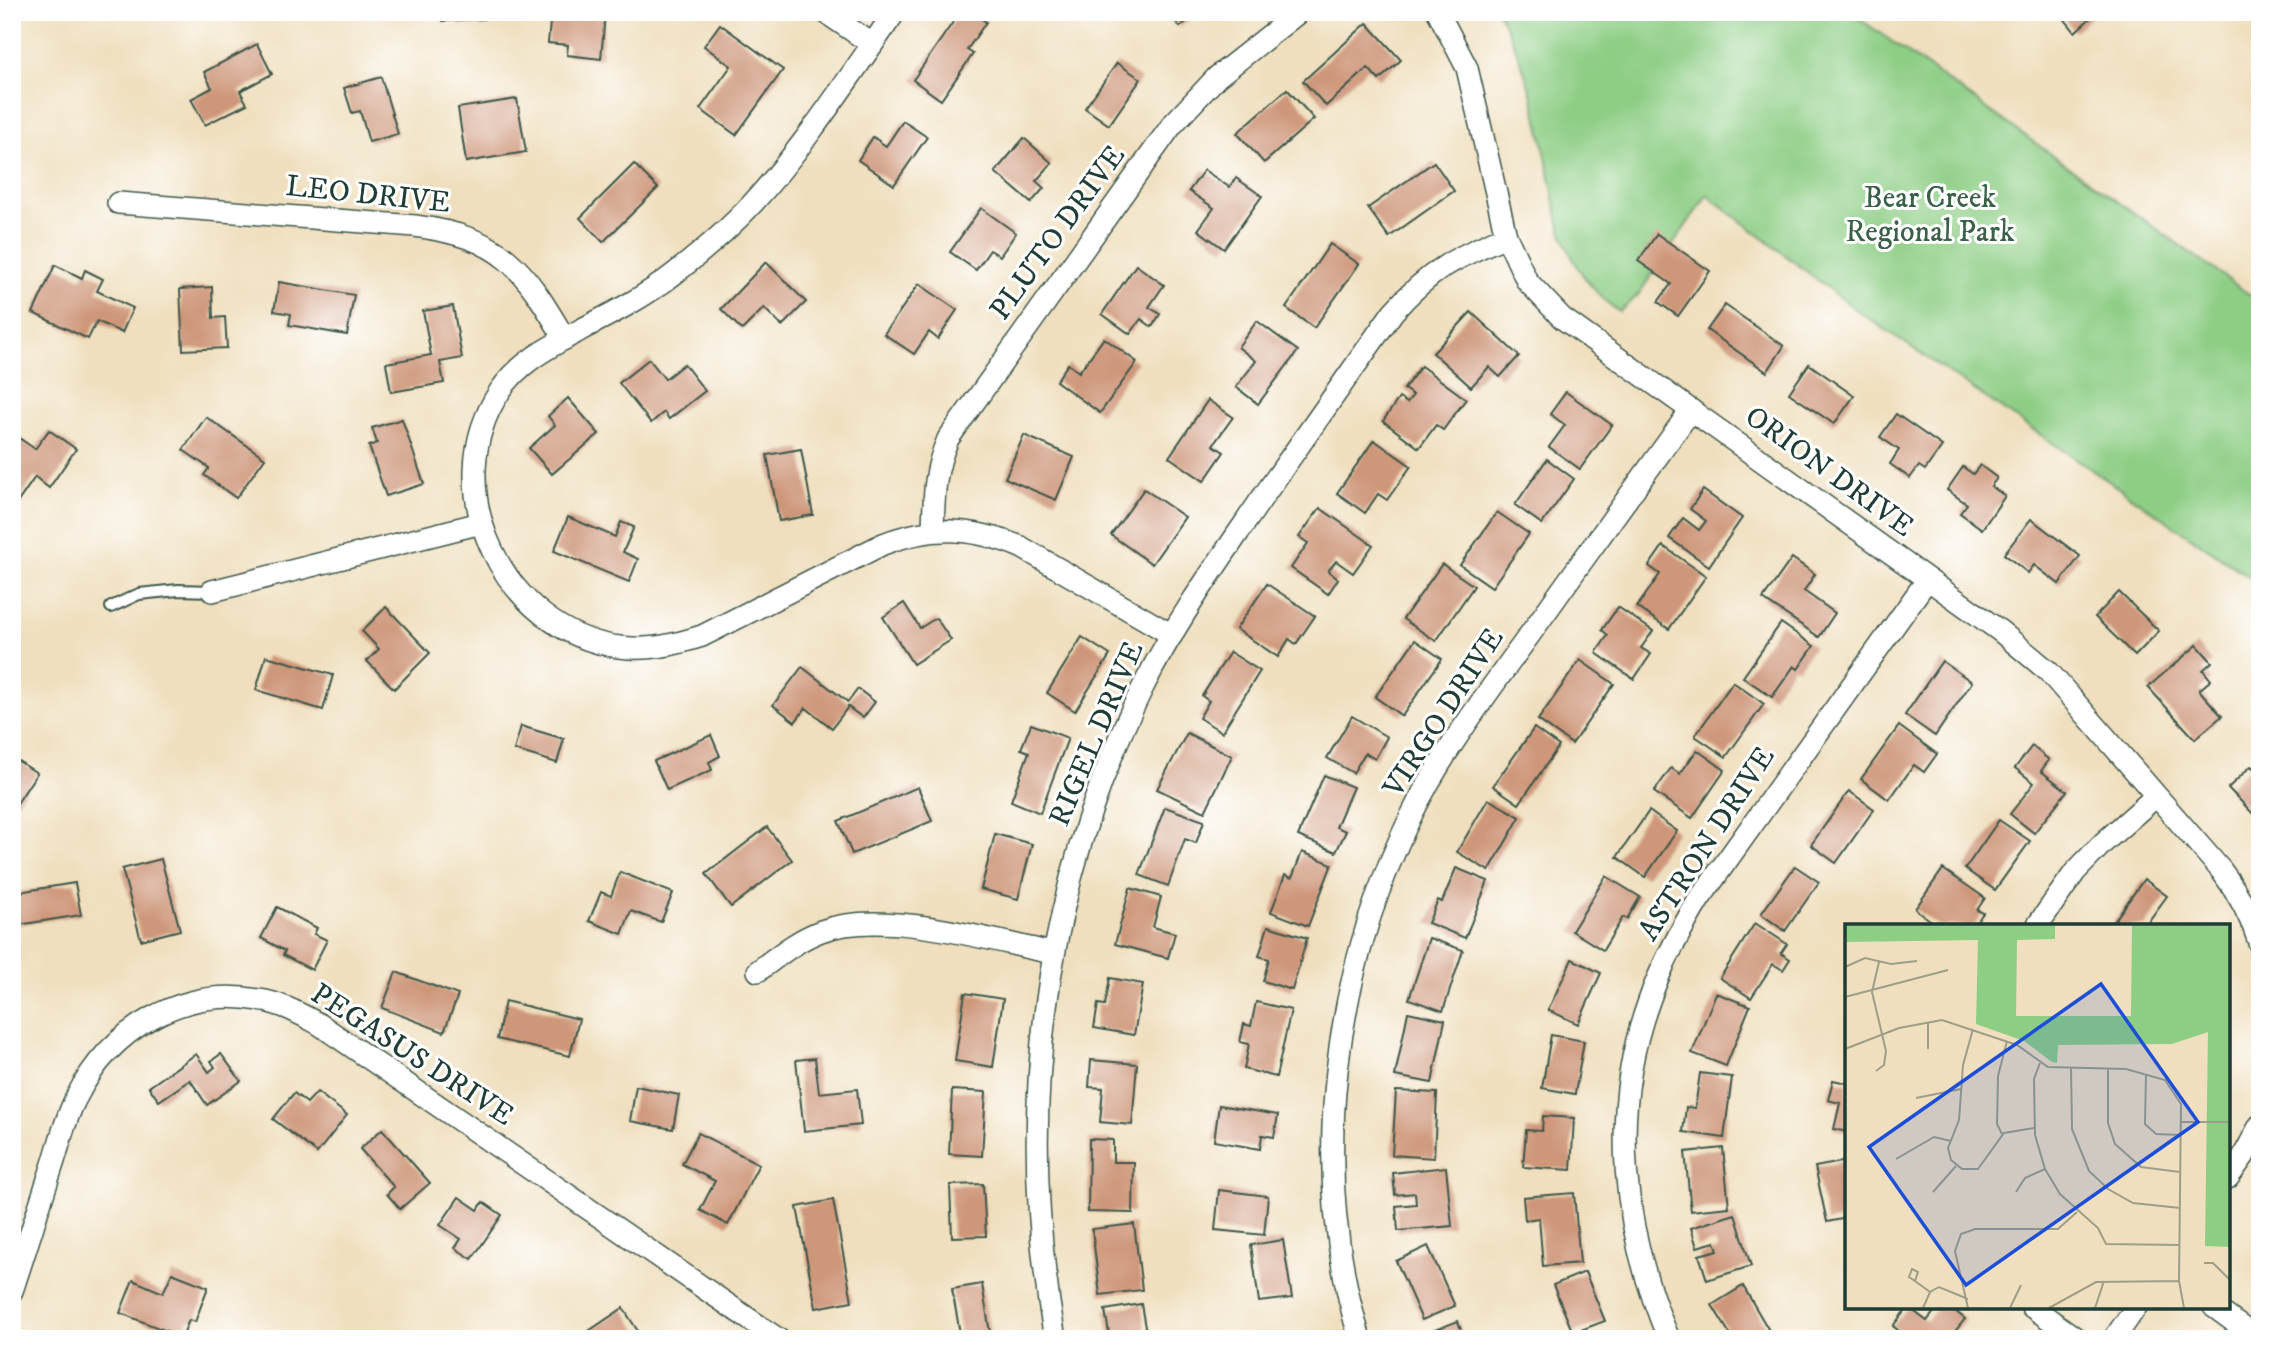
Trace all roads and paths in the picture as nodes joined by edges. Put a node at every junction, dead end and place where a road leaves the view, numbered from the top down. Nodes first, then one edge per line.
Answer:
1 (825, 12) edge
2 (895, 12) edge
3 (1299, 12) edge
4 (1438, 12) edge
5 (872, 44) junction
6 (118, 202) dead end
7 (1506, 236) junction
8 (565, 339) junction
9 (1691, 410) junction
10 (481, 523) junction
11 (933, 531) junction
12 (1927, 580) junction
13 (212, 591) joint
14 (111, 607) dead end
15 (1172, 635) junction
16 (2156, 796) junction
17 (2038, 924) edge
18 (2260, 945) edge
19 (1053, 953) junction
20 (758, 971) dead end
21 (2260, 1125) edge
22 (2230, 1175) edge
23 (12, 1291) edge
24 (2035, 1309) edge
25 (2135, 1309) edge
26 (2217, 1309) edge
27 (778, 1339) edge
28 (1055, 1339) edge
29 (1360, 1339) edge
30 (1669, 1339) edge
31 (2077, 1339) edge
32 (2113, 1339) edge
33 (2258, 1339) edge

1 - 5 street
2 - 5 street
3 - 11 street, PLUTO DRIVE
4 - 7 street, ORION DRIVE
5 - 8 street
6 - 8 street, LEO DRIVE
7 - 9 street, ORION DRIVE
7 - 15 street, RIGEL DRIVE
8 - 10 street
9 - 12 street, ORION DRIVE
9 - 29 street, VIRGO DRIVE
10 - 11 street
10 - 13 street
11 - 15 street
12 - 16 street, ORION DRIVE
12 - 30 street, ASTRON DRIVE
13 - 14 lane
15 - 19 street, RIGEL DRIVE
16 - 17 street
16 - 18 street, ORION DRIVE
19 - 20 street
19 - 28 street, RIGEL DRIVE
21 - 22 street
23 - 27 street, PEGASUS DRIVE
24 - 31 street
25 - 32 street
26 - 33 street

